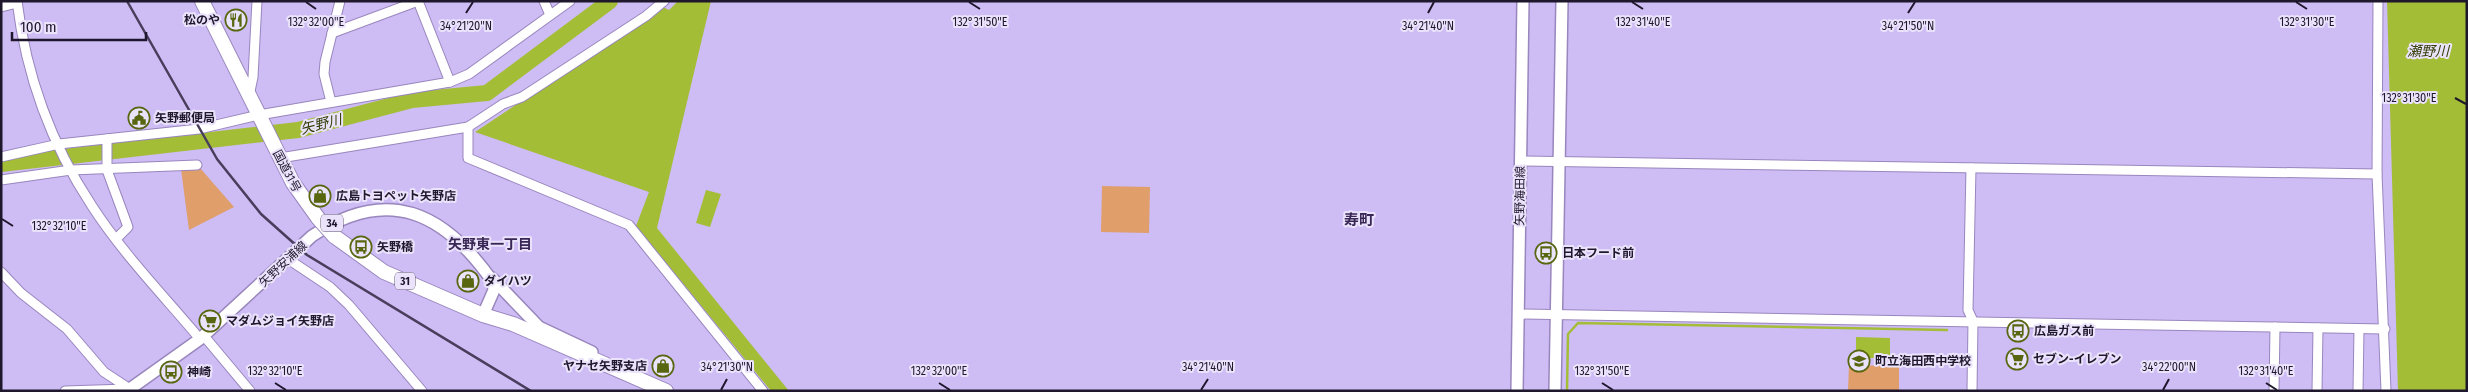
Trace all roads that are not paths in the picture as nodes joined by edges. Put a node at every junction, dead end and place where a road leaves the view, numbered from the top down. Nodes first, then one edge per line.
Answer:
1 (202, 1) edge
2 (257, 1) edge
3 (340, 1) edge
4 (418, 1) edge
5 (544, 1) edge
6 (570, 1) edge
7 (664, 1) edge
8 (1524, 1) edge
9 (1562, 1) edge
10 (2378, 1) edge
11 (17, 2) edge
12 (1, 7) edge
13 (550, 15) junction
14 (332, 33) junction
15 (450, 82) junction
16 (249, 96) junction
17 (331, 102) junction
18 (260, 118) junction
19 (468, 127) junction
20 (107, 139) junction
21 (59, 146) junction
22 (278, 155) junction
23 (1, 157) edge
24 (1520, 161) junction
25 (1559, 162) junction
26 (197, 165) dead end
27 (70, 168) junction
28 (1972, 168) junction
29 (107, 170) junction
30 (2378, 174) junction
31 (1, 180) edge
32 (116, 238) junction
33 (288, 259) junction
34 (484, 269) junction
35 (1, 272) edge
36 (1518, 314) junction
37 (1556, 314) junction
38 (483, 316) junction
39 (1973, 321) junction
40 (2275, 327) junction
41 (2318, 328) junction
42 (2360, 329) junction
43 (2385, 329) junction
44 (202, 338) junction
45 (642, 384) edge
46 (130, 390) edge
47 (65, 391) edge
48 (250, 391) edge
49 (422, 391) edge
50 (666, 391) edge
51 (763, 391) edge
52 (1516, 391) edge
53 (1555, 391) edge
54 (1972, 391) edge
55 (2274, 391) edge
56 (2317, 391) edge
57 (2358, 391) edge
58 (2386, 391) edge

1 - 16 highway, 国道31号 / 31
2 - 16 street
3 - 14 street
4 - 14 street
4 - 15 street
5 - 13 street
6 - 13 street
7 - 19 street
8 - 24 main road, 矢野海田線
9 - 25 main road
10 - 30 street
11 - 12 street
11 - 21 street
13 - 15 street
14 - 17 street
15 - 17 street
16 - 18 highway, 国道31号 / 31
17 - 18 street
18 - 20 street
18 - 22 highway, 国道31号 / 31
19 - 22 street
19 - 51 street
20 - 21 street
20 - 29 street
21 - 23 street
21 - 27 street
22 - 38 highway, 国道31号 / 31, bridge
24 - 25 street
24 - 36 main road, 矢野海田線
25 - 28 street
25 - 37 main road
26 - 29 street
27 - 29 street
27 - 31 street
27 - 32 street
28 - 30 street
28 - 39 street
29 - 32 street
30 - 43 street
32 - 44 street
33 - 34 main road, 矢野安浦線 / 34
33 - 44 main road, 矢野安浦線 / 34
33 - 49 street
34 - 38 main road, 矢野安浦線 / 34
34 - 45 main road, 34
35 - 46 street
36 - 37 street
36 - 52 main road, 矢野海田線
37 - 39 street
37 - 53 main road
38 - 45 highway, 国道31号 / 31
39 - 40 street
39 - 54 street
40 - 41 street
40 - 55 street
41 - 42 street
41 - 56 street
42 - 43 street
42 - 57 street
43 - 58 street
44 - 46 main road, 矢野安浦線 / 34
44 - 48 street
45 - 50 highway, 国道31号 / 31
46 - 47 street

